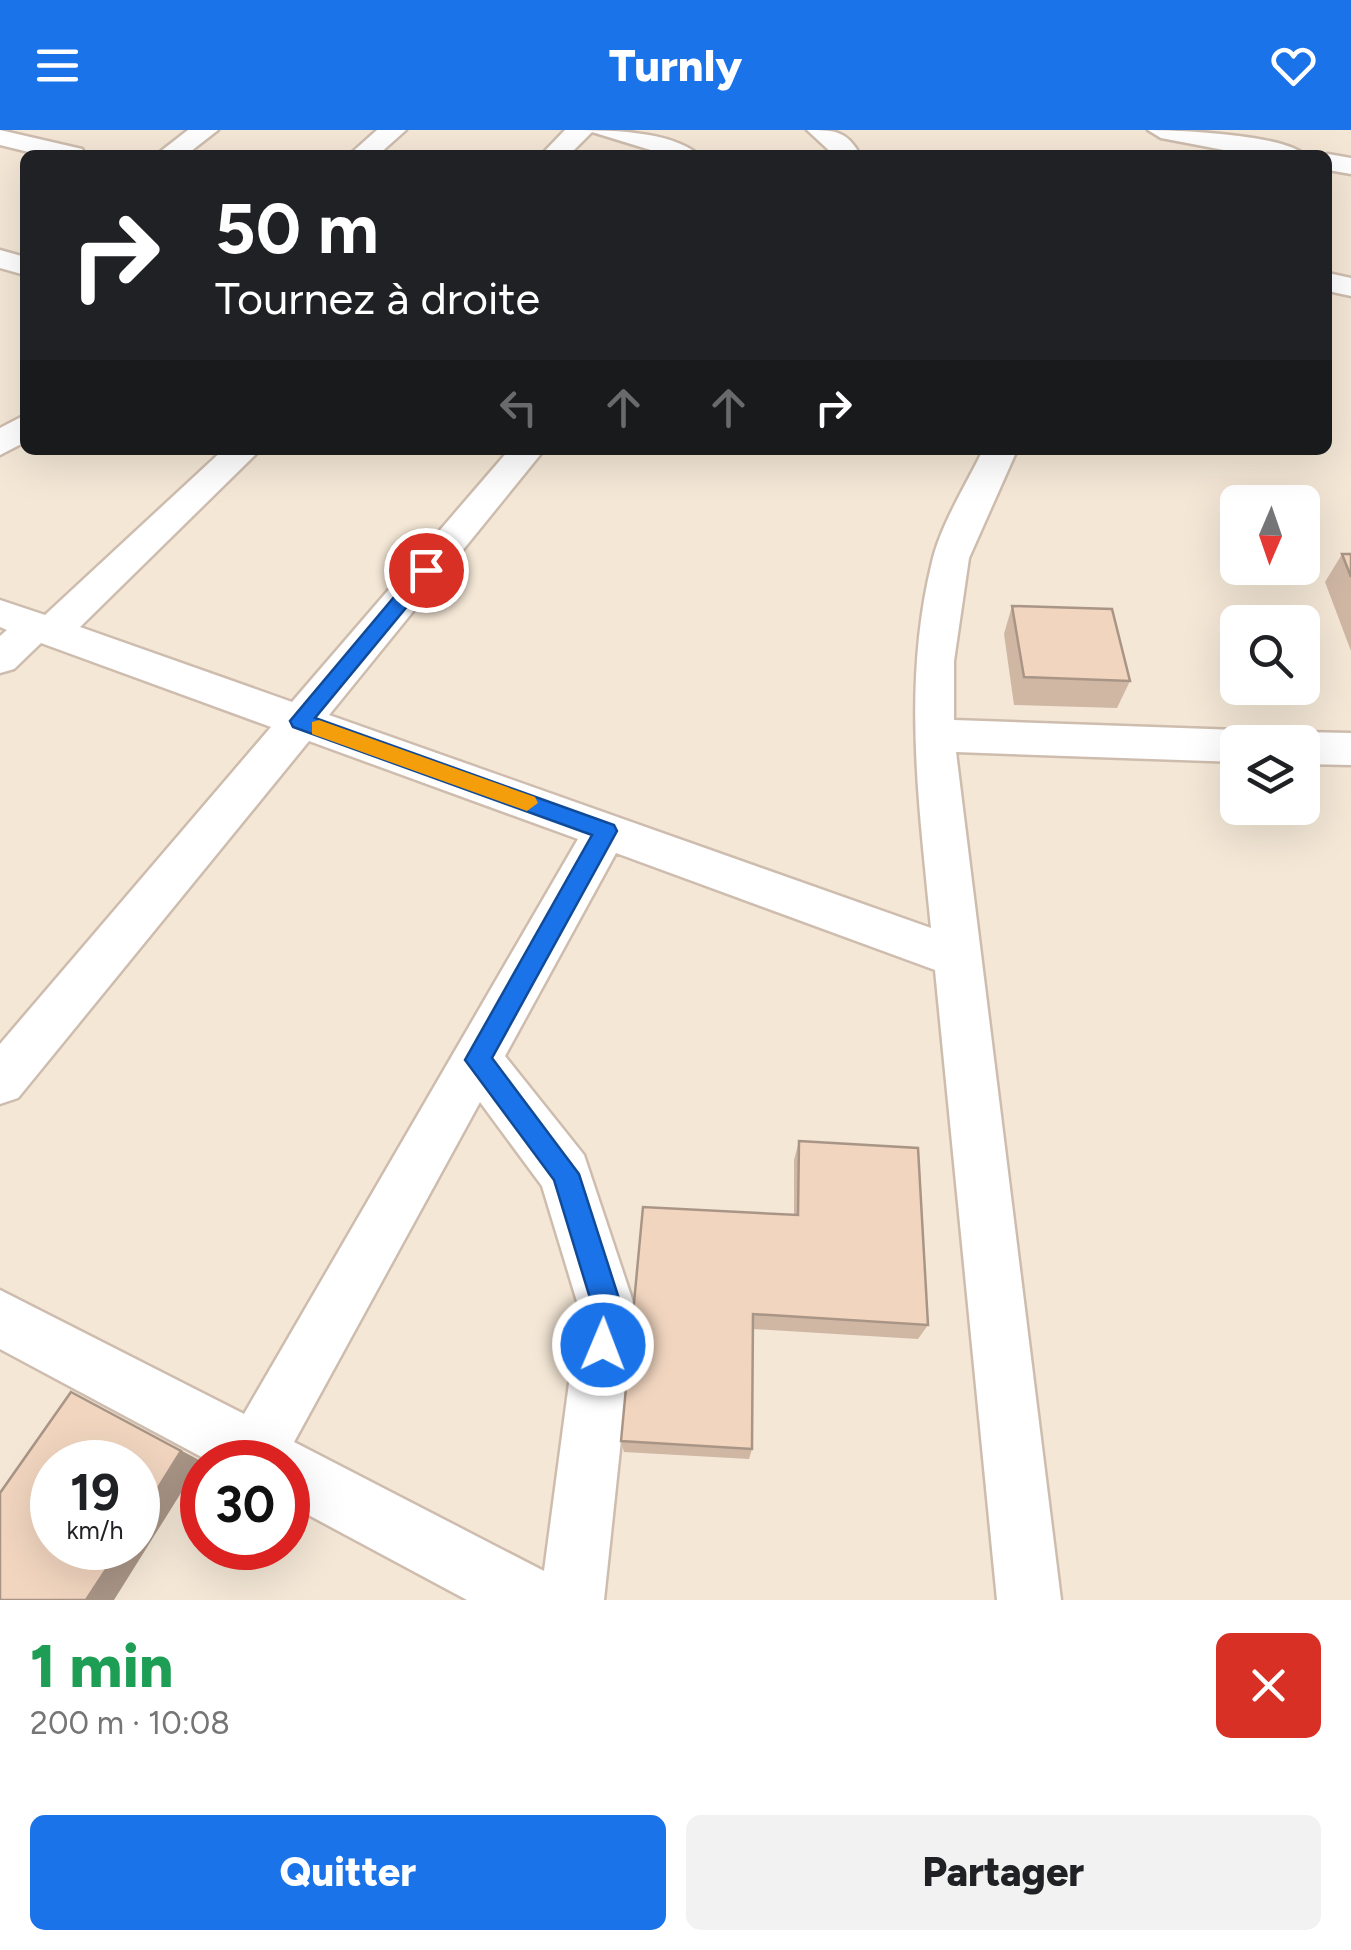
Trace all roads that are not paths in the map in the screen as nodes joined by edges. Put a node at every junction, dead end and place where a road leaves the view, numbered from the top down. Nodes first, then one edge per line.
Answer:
1 (12, 130) edge
2 (204, 130) edge
3 (393, 130) edge
4 (580, 130) edge
5 (603, 130) edge
6 (820, 130) edge
7 (1160, 130) edge
8 (0, 137) edge
9 (53, 150) edge
10 (176, 150) edge
11 (368, 150) edge
12 (559, 150) edge
13 (677, 150) edge
14 (845, 150) edge
15 (1266, 150) edge
16 (20, 429) edge
17 (0, 445) edge
18 (237, 455) edge
19 (523, 455) edge
20 (998, 455) edge
21 (29, 624) edge
22 (0, 658) edge
23 (300, 721) junction
24 (933, 735) junction
25 (1220, 745) edge
26 (1320, 749) edge
27 (1351, 750) edge
28 (606, 831) junction
29 (958, 958) junction
30 (478, 1060) junction
31 (0, 1081) edge
32 (0, 1318) edge
33 (230, 1440) edge
34 (283, 1440) edge
35 (310, 1482) edge
36 (532, 1600) edge
37 (572, 1600) edge
38 (1029, 1600) edge

1 - 8 street
2 - 10 street
3 - 11 street
4 - 12 street
5 - 13 street
6 - 14 street
7 - 15 street
8 - 9 street
16 - 17 street
18 - 21 street
19 - 23 street
20 - 24 street
21 - 22 street
21 - 23 street
23 - 28 street
23 - 31 street
24 - 25 street
24 - 29 street
26 - 27 street
28 - 29 street
28 - 30 street
29 - 38 street
30 - 34 street
30 - 37 street
32 - 33 street
35 - 36 street

